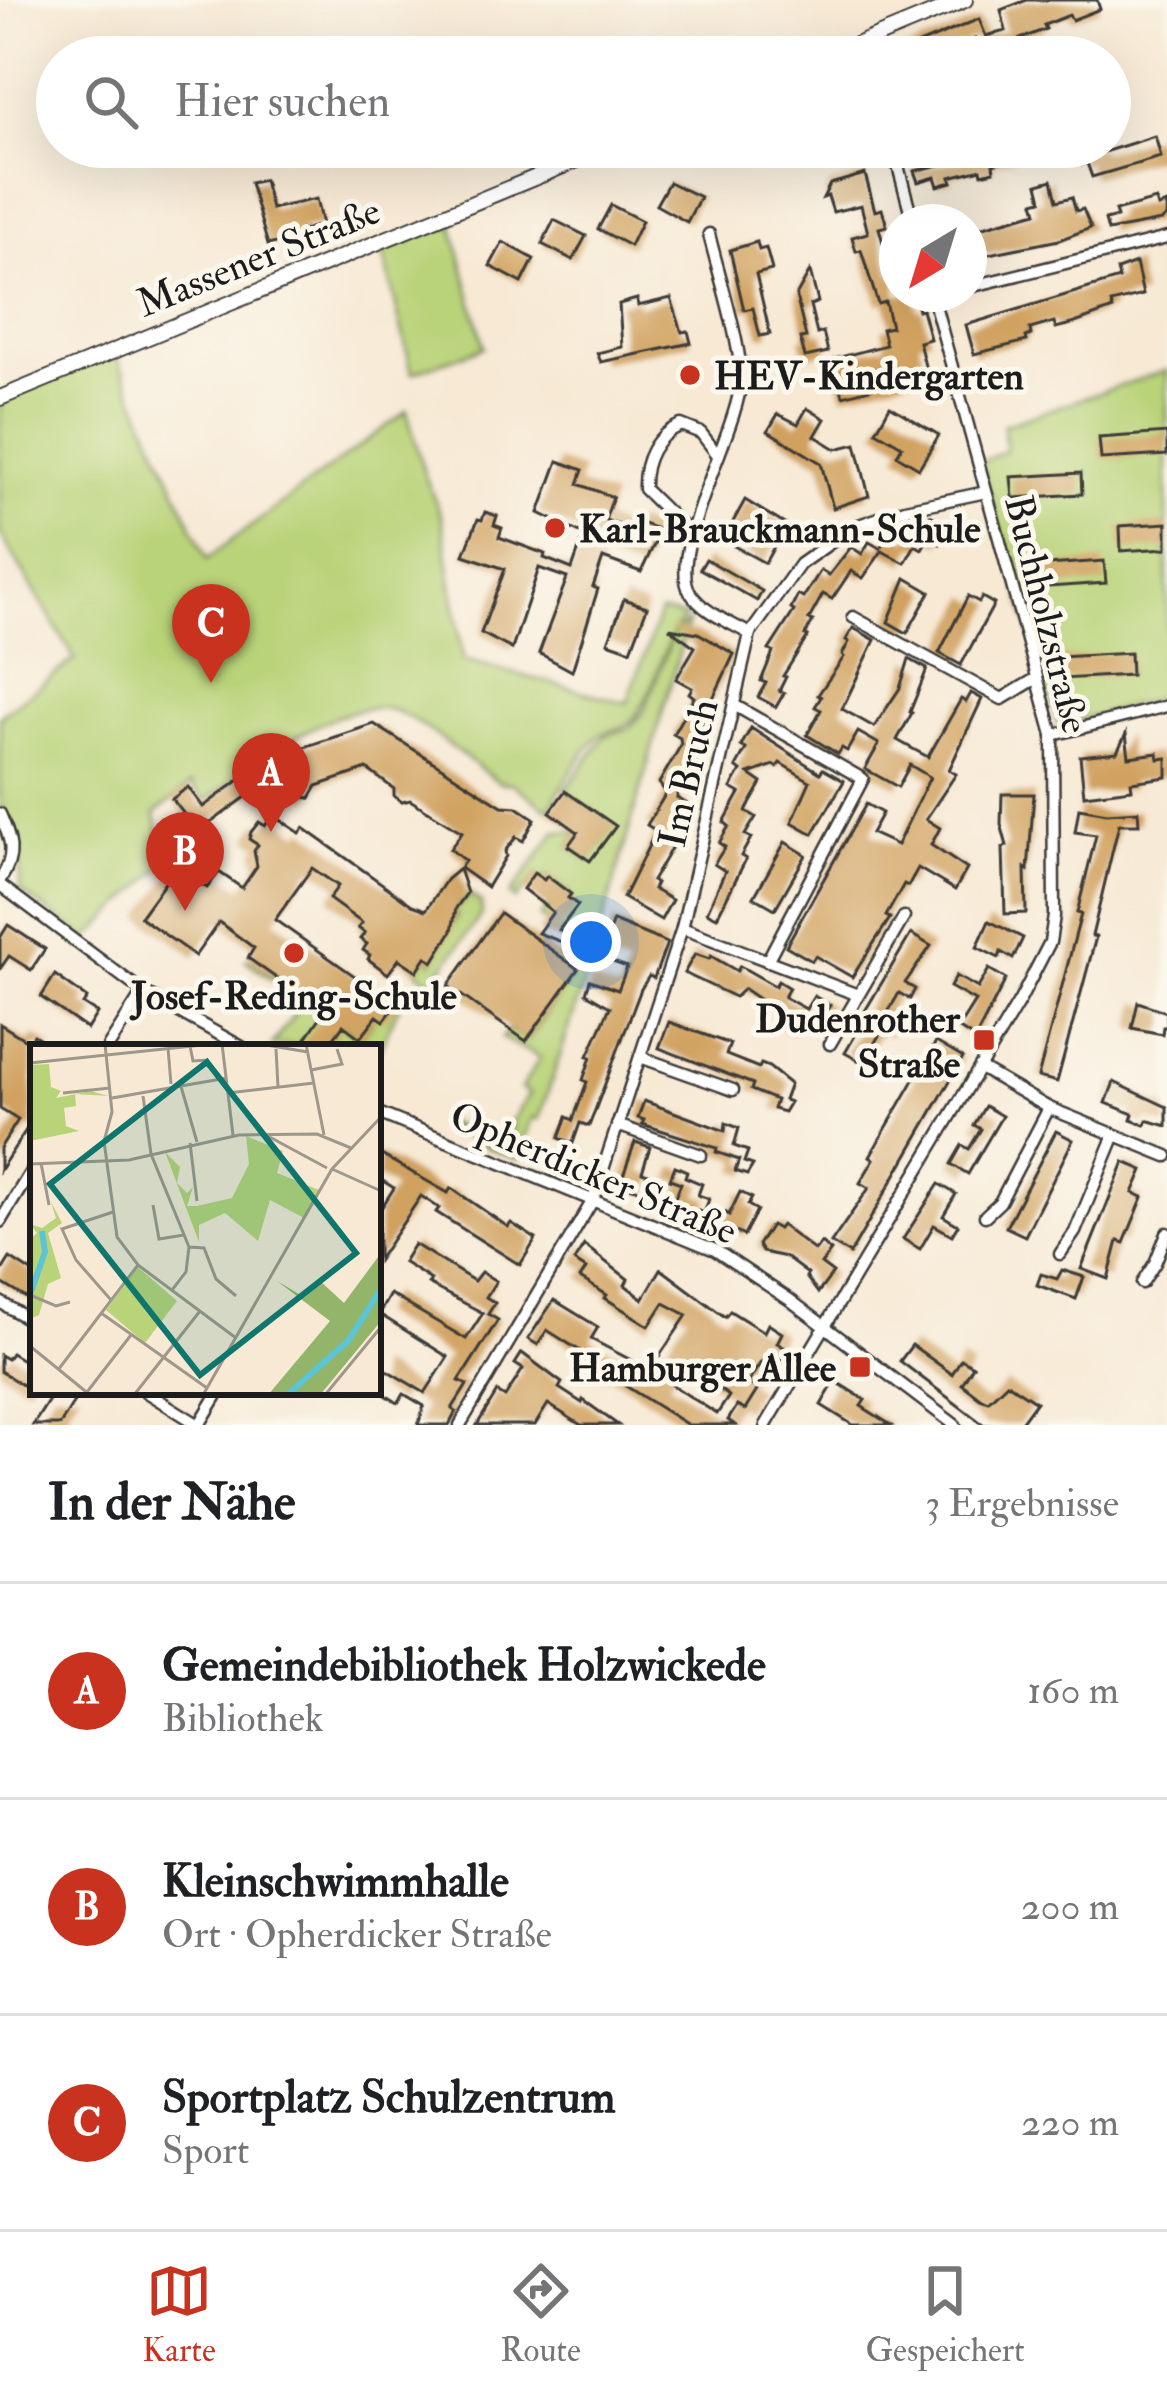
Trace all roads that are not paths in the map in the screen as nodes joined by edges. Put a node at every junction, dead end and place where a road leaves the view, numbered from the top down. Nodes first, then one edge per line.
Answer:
1 (965, 0) edge
2 (893, 36) edge
3 (558, 168) edge
4 (899, 168) edge
5 (908, 204) edge
6 (709, 234) dead end
7 (1167, 238) edge
8 (987, 283) edge
9 (940, 312) edge
10 (0, 398) edge
11 (716, 454) junction
12 (986, 492) junction
13 (693, 537) junction
14 (853, 617) dead end
15 (750, 634) junction
16 (1037, 678) junction
17 (734, 705) junction
18 (1167, 706) edge
19 (1053, 735) junction
20 (0, 814) edge
21 (0, 883) edge
22 (904, 917) dead end
23 (682, 928) junction
24 (766, 961) junction
25 (143, 992) junction
26 (858, 995) junction
27 (110, 1044) edge
28 (237, 1044) edge
29 (830, 1044) dead end
30 (640, 1058) junction
31 (980, 1069) junction
32 (733, 1090) dead end
33 (1049, 1108) junction
34 (381, 1114) edge
35 (617, 1125) junction
36 (1114, 1137) junction
37 (701, 1155) dead end
38 (1167, 1156) edge
39 (30, 1172) edge
40 (592, 1200) junction
41 (5, 1201) edge
42 (985, 1216) dead end
43 (0, 1222) edge
44 (1167, 1233) edge
45 (1060, 1254) dead end
46 (1142, 1283) dead end
47 (0, 1302) edge
48 (30, 1320) edge
49 (827, 1327) junction
50 (151, 1395) edge
51 (217, 1395) edge
52 (199, 1425) edge
53 (460, 1425) edge
54 (766, 1425) edge
55 (955, 1425) edge

1 - 2 street
3 - 10 street, Massener Straße
4 - 5 street
6 - 11 street
7 - 8 street
9 - 12 street, Buchholzstraße
11 - 13 street
11 - 13 street
12 - 15 street, Im Bruch
12 - 16 street, Buchholzstraße
13 - 15 street
14 - 16 street
15 - 17 street, Im Bruch
16 - 19 street, Buchholzstraße
17 - 23 street, Im Bruch
17 - 24 street
18 - 19 street
19 - 31 street, Buchholzstraße
20 - 21 street
21 - 25 street
22 - 26 street
23 - 24 street
23 - 30 street, Im Bruch
24 - 26 street
25 - 27 street
25 - 28 street
26 - 29 street
30 - 32 street
30 - 35 street, Im Bruch
31 - 33 street
31 - 49 street, Buchholzstraße
33 - 36 street
33 - 42 street
34 - 40 street, Opherdicker Straße
35 - 37 street
35 - 40 street, Im Bruch
36 - 38 street
36 - 45 street
39 - 41 street
40 - 49 street, Opherdicker Straße
40 - 53 street, Im Bruch
41 - 43 street
44 - 46 street
47 - 48 street
49 - 54 street
49 - 55 street, Opherdicker Straße
50 - 52 street
51 - 52 street

